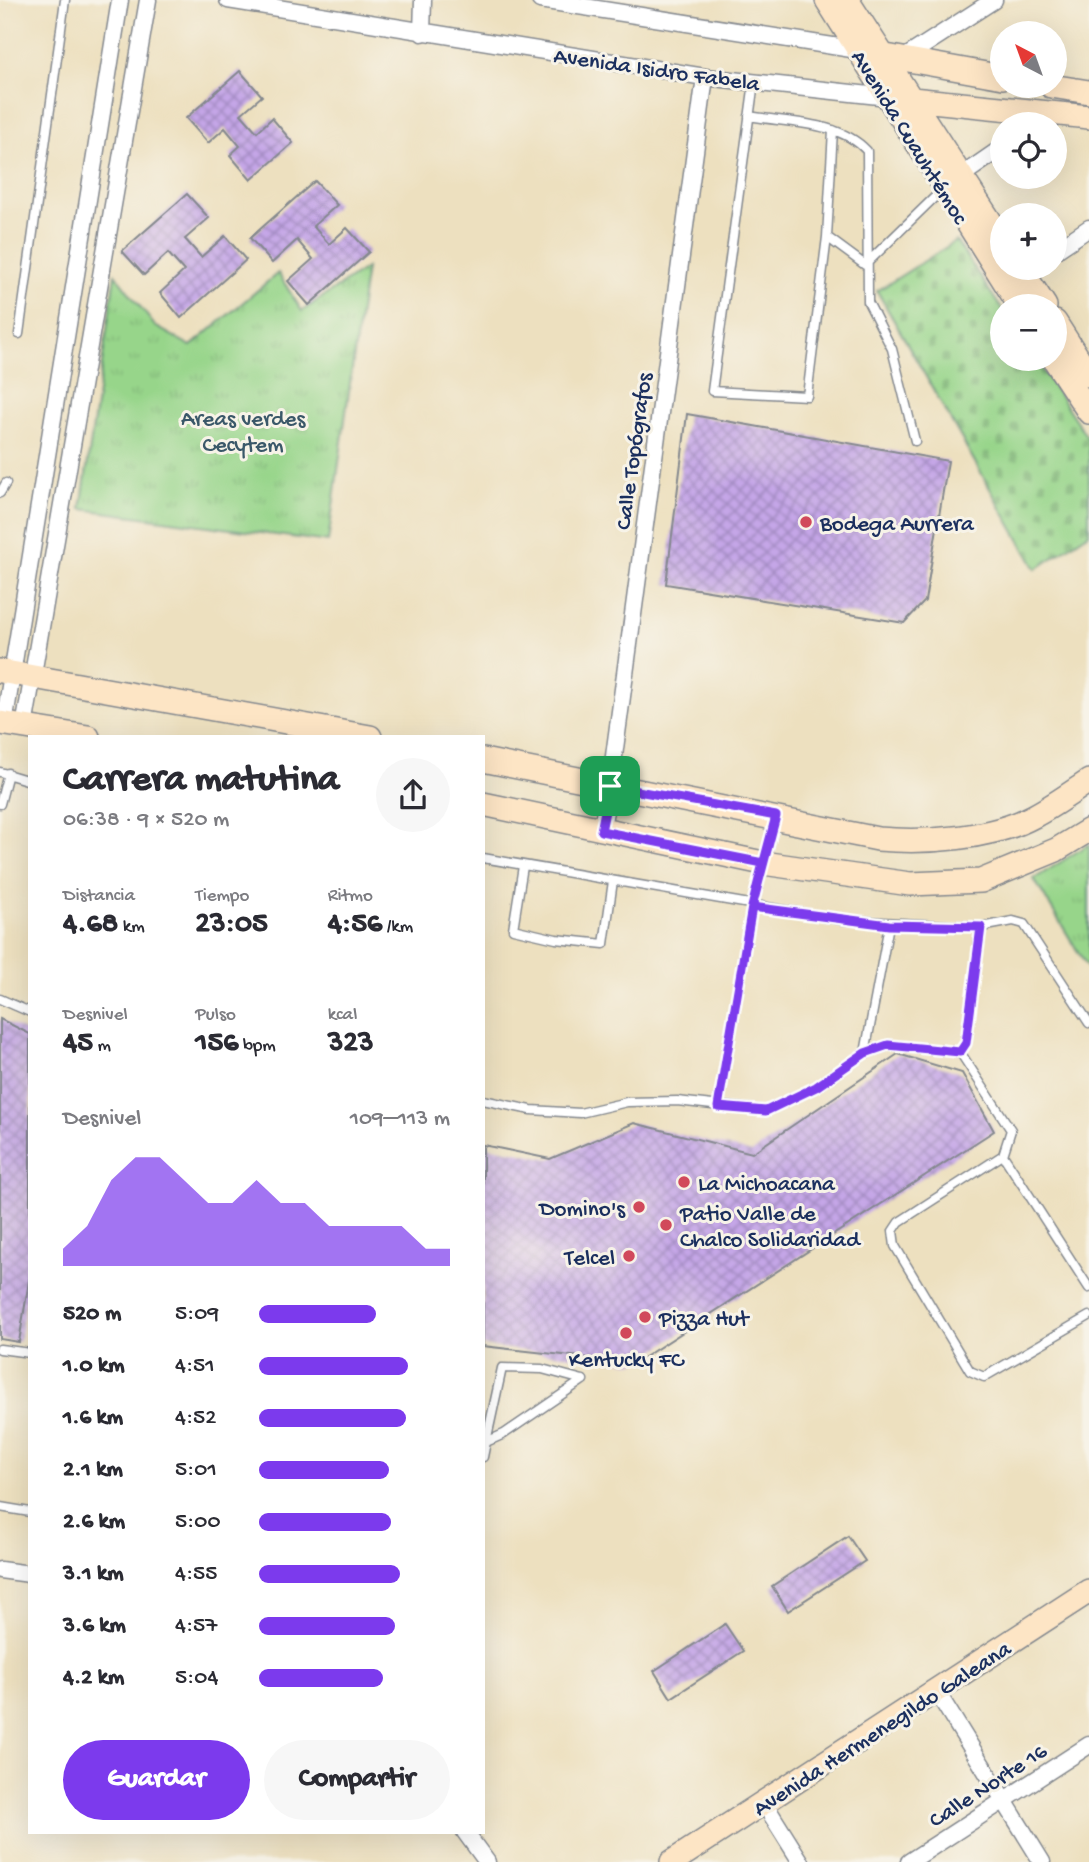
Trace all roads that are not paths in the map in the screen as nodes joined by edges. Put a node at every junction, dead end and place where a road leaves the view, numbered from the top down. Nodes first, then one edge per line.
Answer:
1 (65, 0) edge
2 (120, 0) edge
3 (148, 0) edge
4 (228, 0) edge
5 (423, 0) edge
6 (540, 0) edge
7 (827, 0) edge
8 (848, 0) edge
9 (994, 0) edge
10 (422, 33) junction
11 (858, 50) junction
12 (892, 58) junction
13 (990, 76) edge
14 (705, 77) junction
15 (754, 82) junction
16 (1068, 89) edge
17 (1089, 92) edge
18 (888, 97) junction
19 (913, 97) junction
20 (1002, 112) edge
21 (1055, 112) edge
22 (749, 116) junction
23 (1089, 117) edge
24 (1067, 118) edge
25 (833, 130) junction
26 (990, 156) edge
27 (952, 183) junction
28 (990, 226) edge
29 (1089, 228) edge
30 (827, 237) junction
31 (1067, 243) edge
32 (865, 265) junction
33 (1013, 294) edge
34 (71, 312) junction
35 (95, 316) junction
36 (19, 334) dead end
37 (1067, 340) edge
38 (1062, 371) edge
39 (1089, 374) edge
40 (1089, 412) edge
41 (915, 441) dead end
42 (6, 482) dead end
43 (0, 493) edge
44 (15, 674) edge
45 (9, 725) edge
46 (75, 735) edge
47 (359, 735) edge
48 (485, 760) edge
49 (4, 772) edge
50 (28, 780) edge
51 (1089, 781) edge
52 (610, 786) junction
53 (0, 804) edge
54 (485, 804) edge
55 (776, 816) junction
56 (1089, 830) edge
57 (601, 831) junction
58 (485, 858) edge
59 (763, 863) junction
60 (523, 866) junction
61 (613, 881) junction
62 (752, 907) junction
63 (889, 925) junction
64 (981, 927) junction
65 (0, 999) edge
66 (28, 1011) edge
67 (1089, 1023) edge
68 (960, 1052) junction
69 (865, 1053) junction
70 (485, 1100) edge
71 (718, 1107) junction
72 (1003, 1155) junction
73 (1089, 1287) edge
74 (1089, 1316) edge
75 (0, 1349) edge
76 (28, 1353) edge
77 (486, 1442) junction
78 (485, 1447) edge
79 (0, 1507) edge
80 (28, 1511) edge
81 (0, 1570) edge
82 (28, 1574) edge
83 (1089, 1591) edge
84 (937, 1692) junction
85 (1089, 1745) edge
86 (1004, 1801) junction
87 (764, 1803) junction
88 (466, 1834) edge
89 (487, 1862) edge
90 (672, 1862) edge
91 (801, 1862) edge
92 (909, 1862) edge
93 (1042, 1862) edge

1 - 36 lane
2 - 34 street
3 - 35 street
4 - 10 street, Avenida Isidro Fabela
5 - 10 street
6 - 11 street, Avenida Isidro Fabela
7 - 11 street, Avenida Cuauhtémoc
8 - 12 street, Avenida Cuauhtémoc
9 - 12 street
10 - 14 street, Avenida Isidro Fabela
11 - 12 street, Avenida Isidro Fabela
11 - 18 street, Avenida Cuauhtémoc
12 - 13 street, Avenida Isidro Fabela
12 - 19 street, Avenida Cuauhtémoc
14 - 15 street, Avenida Isidro Fabela
14 - 52 street, Calle Topógrafos
15 - 18 street, Avenida Isidro Fabela
15 - 22 lane
16 - 17 street
17 - 21 street
18 - 19 street, Avenida Isidro Fabela
18 - 27 street, Avenida Cuauhtémoc
19 - 20 street, Avenida Isidro Fabela
19 - 27 street, Avenida Cuauhtémoc
22 - 25 lane
22 - 30 lane
23 - 24 street, Avenida Isidro Fabela
25 - 30 lane
25 - 32 lane
26 - 27 street
27 - 28 street, Avenida Cuauhtémoc
27 - 32 lane
27 - 33 street, Avenida Cuauhtémoc
29 - 31 street
30 - 32 lane
32 - 41 lane
34 - 35 street
34 - 44 street
35 - 44 street
37 - 39 street
38 - 40 street
42 - 43 lane
44 - 45 street
44 - 47 street
45 - 46 street
48 - 52 street
49 - 50 lane
49 - 53 lane
51 - 55 street
52 - 55 street
52 - 57 street, Calle Topógrafos
54 - 57 street
55 - 59 lane
56 - 59 street
57 - 59 street
58 - 60 lane
59 - 62 lane
60 - 61 lane
60 - 61 lane
61 - 62 lane
62 - 63 lane
62 - 71 lane
63 - 64 lane
63 - 69 lane
64 - 67 lane
64 - 68 lane
65 - 66 lane
68 - 69 lane
68 - 72 lane
69 - 71 lane
70 - 71 lane
72 - 73 lane
72 - 74 lane
75 - 76 lane
77 - 77 lane
77 - 78 lane
79 - 80 lane
81 - 82 street
83 - 84 street, Avenida Hermenegildo Galeana
84 - 86 street
84 - 87 street, Avenida Hermenegildo Galeana
85 - 86 street, Calle Norte 16
86 - 92 street, Calle Norte 16
86 - 93 street
87 - 90 street, Avenida Hermenegildo Galeana
87 - 91 street
88 - 89 street

